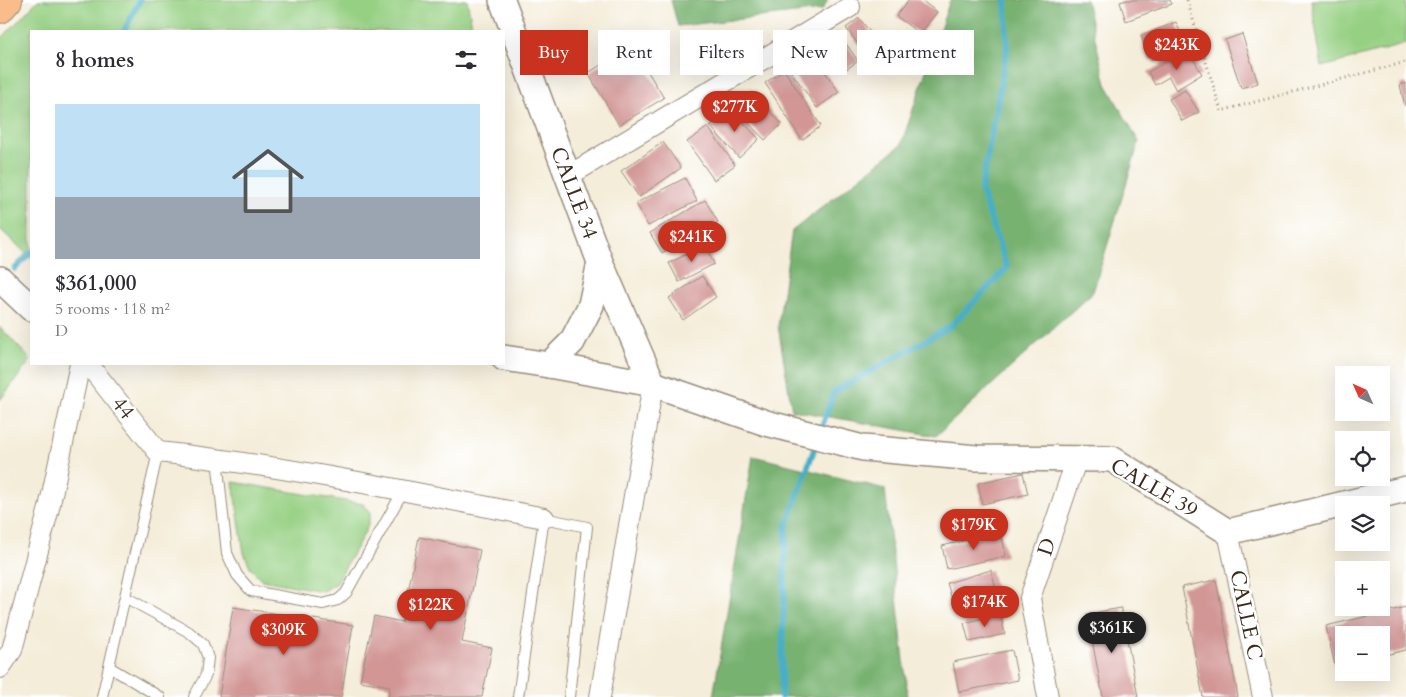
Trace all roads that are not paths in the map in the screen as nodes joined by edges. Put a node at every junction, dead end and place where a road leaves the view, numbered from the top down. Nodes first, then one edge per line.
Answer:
1 (8, 0) edge
2 (502, 0) edge
3 (850, 6) dead end
4 (0, 9) edge
5 (568, 176) junction
6 (600, 262) junction
7 (0, 279) edge
8 (30, 307) edge
9 (505, 358) edge
10 (80, 365) edge
11 (89, 365) edge
12 (549, 365) junction
13 (653, 384) junction
14 (158, 452) junction
15 (217, 458) junction
16 (1077, 458) junction
17 (1406, 489) edge
18 (403, 491) junction
19 (544, 518) junction
20 (1228, 532) junction
21 (125, 597) junction
22 (109, 667) junction
23 (0, 668) edge
24 (102, 697) edge
25 (160, 697) edge
26 (194, 697) edge
27 (518, 697) edge
28 (569, 697) edge
29 (600, 697) edge
30 (1048, 697) edge
31 (1264, 697) edge

1 - 4 highway
2 - 5 street, CALLE 34
3 - 5 street
5 - 6 street, CALLE 34
6 - 12 street
6 - 13 street, CALLE 34
7 - 8 street
9 - 12 street, CALLE 39
10 - 23 street
11 - 14 street, 44
12 - 13 street, CALLE 39
13 - 16 street, CALLE 39
13 - 29 street
14 - 15 street
14 - 21 lane
15 - 18 street
15 - 18 lane
16 - 20 street, CALLE 39
16 - 30 street, D
17 - 20 street
18 - 19 street
19 - 27 lane
19 - 28 lane
20 - 31 street, CALLE C
21 - 22 lane
21 - 26 lane
22 - 24 lane
22 - 25 lane

